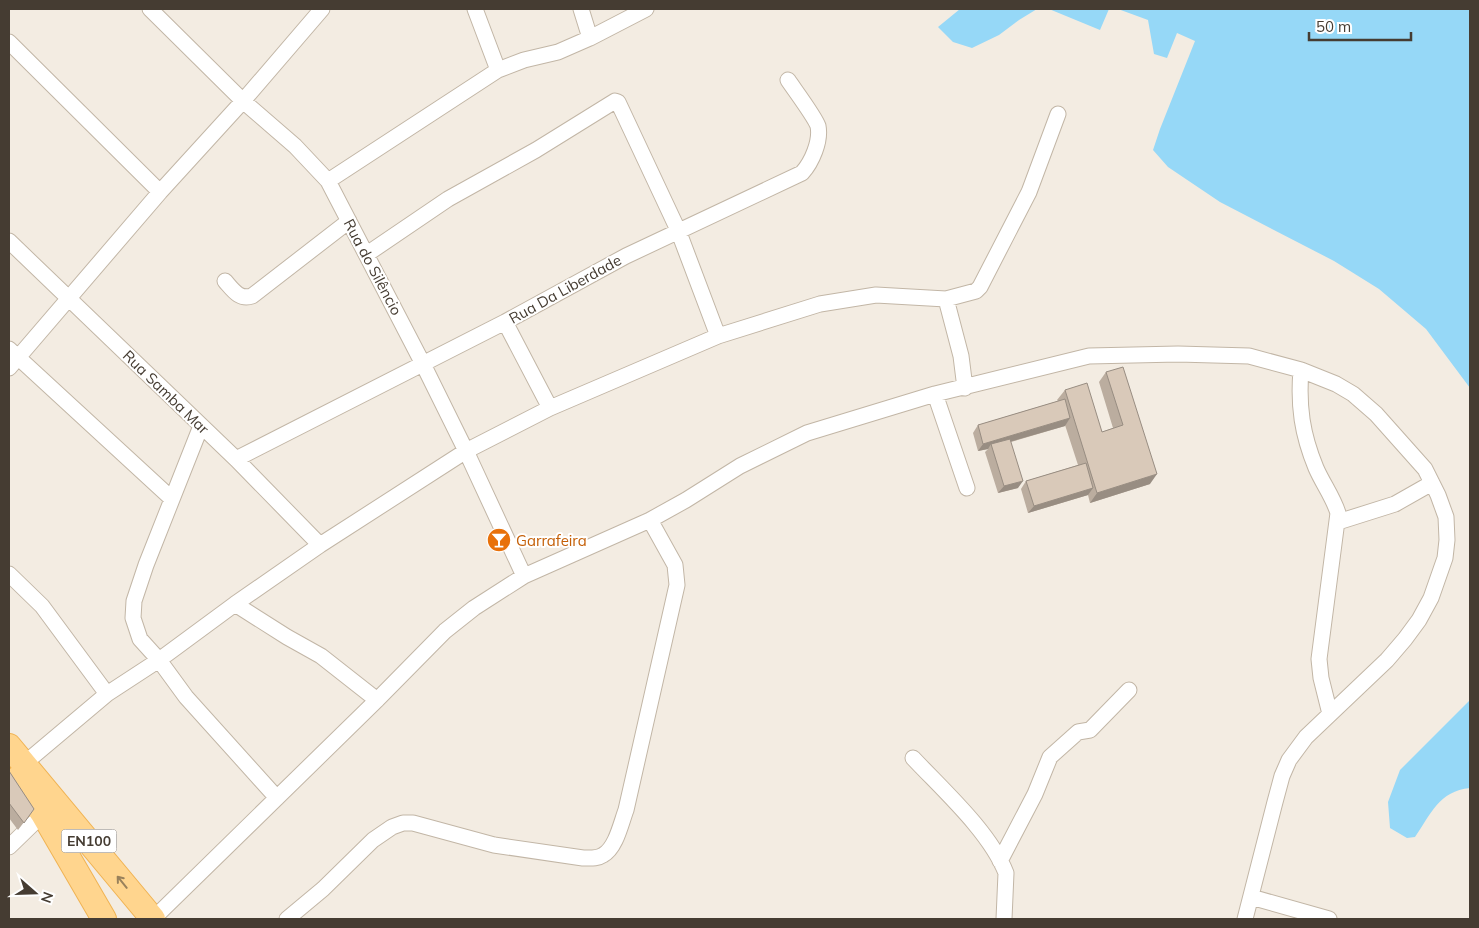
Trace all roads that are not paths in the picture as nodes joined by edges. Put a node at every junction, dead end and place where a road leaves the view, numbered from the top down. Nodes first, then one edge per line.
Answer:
1 (150, 9) edge
2 (322, 9) edge
3 (475, 9) edge
4 (580, 9) edge
5 (646, 9) edge
6 (590, 38) junction
7 (9, 42) edge
8 (498, 70) junction
9 (788, 80) dead end
10 (243, 100) junction
11 (1058, 114) dead end
12 (328, 181) junction
13 (160, 192) junction
14 (349, 221) junction
15 (678, 230) junction
16 (9, 241) edge
17 (367, 254) junction
18 (225, 281) dead end
19 (68, 298) junction
20 (946, 299) junction
21 (505, 322) junction
22 (718, 336) junction
23 (12, 359) edge
24 (423, 364) junction
25 (1301, 370) junction
26 (965, 388) junction
27 (935, 394) junction
28 (550, 408) junction
29 (201, 426) junction
30 (466, 450) junction
31 (236, 459) junction
32 (1432, 483) junction
33 (967, 488) dead end
34 (172, 499) junction
35 (650, 520) junction
36 (1338, 522) junction
37 (320, 546) junction
38 (9, 574) edge
39 (524, 576) junction
40 (235, 604) junction
41 (158, 660) junction
42 (1129, 690) dead end
43 (108, 694) junction
44 (377, 700) junction
45 (1330, 714) junction
46 (9, 746) edge
47 (913, 758) dead end
48 (17, 765) edge
49 (277, 798) junction
50 (43, 814) junction
51 (9, 847) edge
52 (1000, 861) junction
53 (1251, 897) junction
54 (104, 919) edge
55 (153, 919) edge
56 (287, 919) edge
57 (1004, 919) edge
58 (1245, 919) edge
59 (1329, 919) edge

1 - 10 street, Rua do Silêncio
2 - 10 street
3 - 8 street
4 - 6 street
5 - 6 street
6 - 8 street
7 - 13 street
8 - 12 street
9 - 15 street, Rua Da Liberdade
10 - 12 street, Rua do Silêncio
10 - 13 street
11 - 20 street
12 - 14 street, Rua do Silêncio
13 - 19 street
14 - 17 street, Rua do Silêncio
14 - 18 street
15 - 17 street
15 - 21 street, Rua Da Liberdade
15 - 22 street
16 - 19 street, Rua Samba Mar
17 - 24 street, Rua do Silêncio
19 - 23 street
19 - 29 street, Rua Samba Mar
20 - 22 street
20 - 26 street
21 - 24 street, Rua Da Liberdade
21 - 28 street
22 - 28 street
23 - 34 street
24 - 30 street, Rua do Silêncio
24 - 31 street, Rua Da Liberdade
25 - 26 street
25 - 32 street
25 - 36 street
26 - 27 street
27 - 33 street
27 - 35 street
28 - 30 street
29 - 31 street, Rua Samba Mar
29 - 34 street
30 - 37 street
30 - 39 street, Rua do Silêncio
31 - 37 street, Rua Samba Mar
32 - 36 street
32 - 45 street
34 - 41 street
35 - 39 street
35 - 56 street
36 - 45 street
37 - 40 street
38 - 43 street
39 - 44 street
40 - 41 street
40 - 44 street
41 - 43 street
41 - 49 street
42 - 52 street
43 - 48 street
44 - 49 street
45 - 53 street
46 - 48 main road, EN100
47 - 52 street
48 - 50 main road, EN100
55 -> 48 main road, EN100
49 - 55 street
50 - 51 street
50 - 54 main road, EN100
52 - 57 street
53 - 58 street
53 - 59 street

